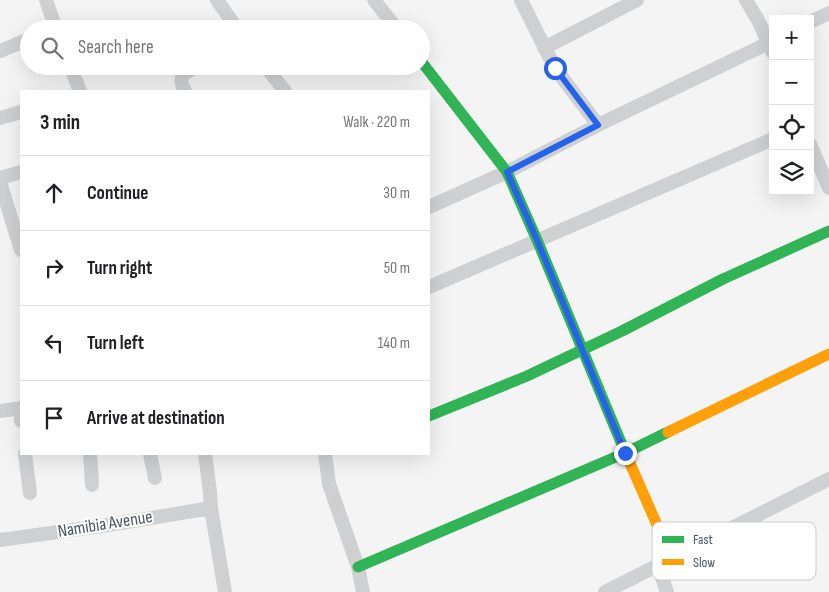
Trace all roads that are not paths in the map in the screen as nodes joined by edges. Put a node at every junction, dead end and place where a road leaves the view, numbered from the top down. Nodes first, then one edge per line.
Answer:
1 (46, 0) edge
2 (217, 0) edge
3 (374, 0) edge
4 (521, 0) edge
5 (637, 0) edge
6 (746, 0) edge
7 (829, 13) edge
8 (53, 20) edge
9 (231, 20) edge
10 (389, 20) edge
11 (814, 20) edge
12 (20, 41) edge
13 (769, 41) edge
14 (1, 45) edge
15 (769, 47) edge
16 (544, 48) junction
17 (430, 73) edge
18 (74, 75) edge
19 (184, 75) edge
20 (272, 75) edge
21 (80, 90) edge
22 (185, 90) edge
23 (284, 90) edge
24 (20, 112) edge
25 (0, 118) edge
26 (598, 125) junction
27 (769, 141) edge
28 (813, 150) edge
29 (20, 172) edge
30 (507, 172) junction
31 (0, 178) edge
32 (0, 182) edge
33 (829, 188) edge
34 (430, 207) edge
35 (829, 231) edge
36 (537, 240) junction
37 (20, 242) edge
38 (430, 287) edge
39 (581, 350) junction
40 (829, 354) edge
41 (0, 411) edge
42 (20, 412) edge
43 (430, 416) edge
44 (625, 453) junction
45 (25, 455) edge
46 (90, 455) edge
47 (150, 455) edge
48 (205, 455) edge
49 (327, 455) edge
50 (155, 478) dead end
51 (829, 479) edge
52 (92, 485) dead end
53 (30, 493) dead end
54 (210, 508) junction
55 (656, 522) edge
56 (745, 522) edge
57 (0, 540) edge
58 (358, 567) junction
59 (652, 569) edge
60 (663, 580) edge
61 (225, 592) edge
62 (363, 592) edge
63 (605, 592) edge
64 (667, 592) edge

1 - 8 street
2 - 9 street
3 - 10 street
4 - 16 street
5 - 16 street
6 - 13 street
7 - 11 street
12 - 14 street
15 - 26 street
16 - 26 street
17 - 30 street
18 - 21 street
19 - 22 street
20 - 23 street
24 - 25 street
26 - 30 street
27 - 36 street
28 - 33 street
29 - 31 street
30 - 34 street
30 - 36 street
32 - 37 street
35 - 39 street
36 - 38 street
36 - 39 street
39 - 43 street
39 - 44 street
40 - 44 street
41 - 42 street
44 - 55 street
44 - 58 street
45 - 53 street
46 - 52 street
47 - 50 street
48 - 54 street
49 - 58 street
51 - 56 street
54 - 57 street, Namibia Avenue
54 - 61 street
58 - 62 street
59 - 63 street
60 - 64 street

